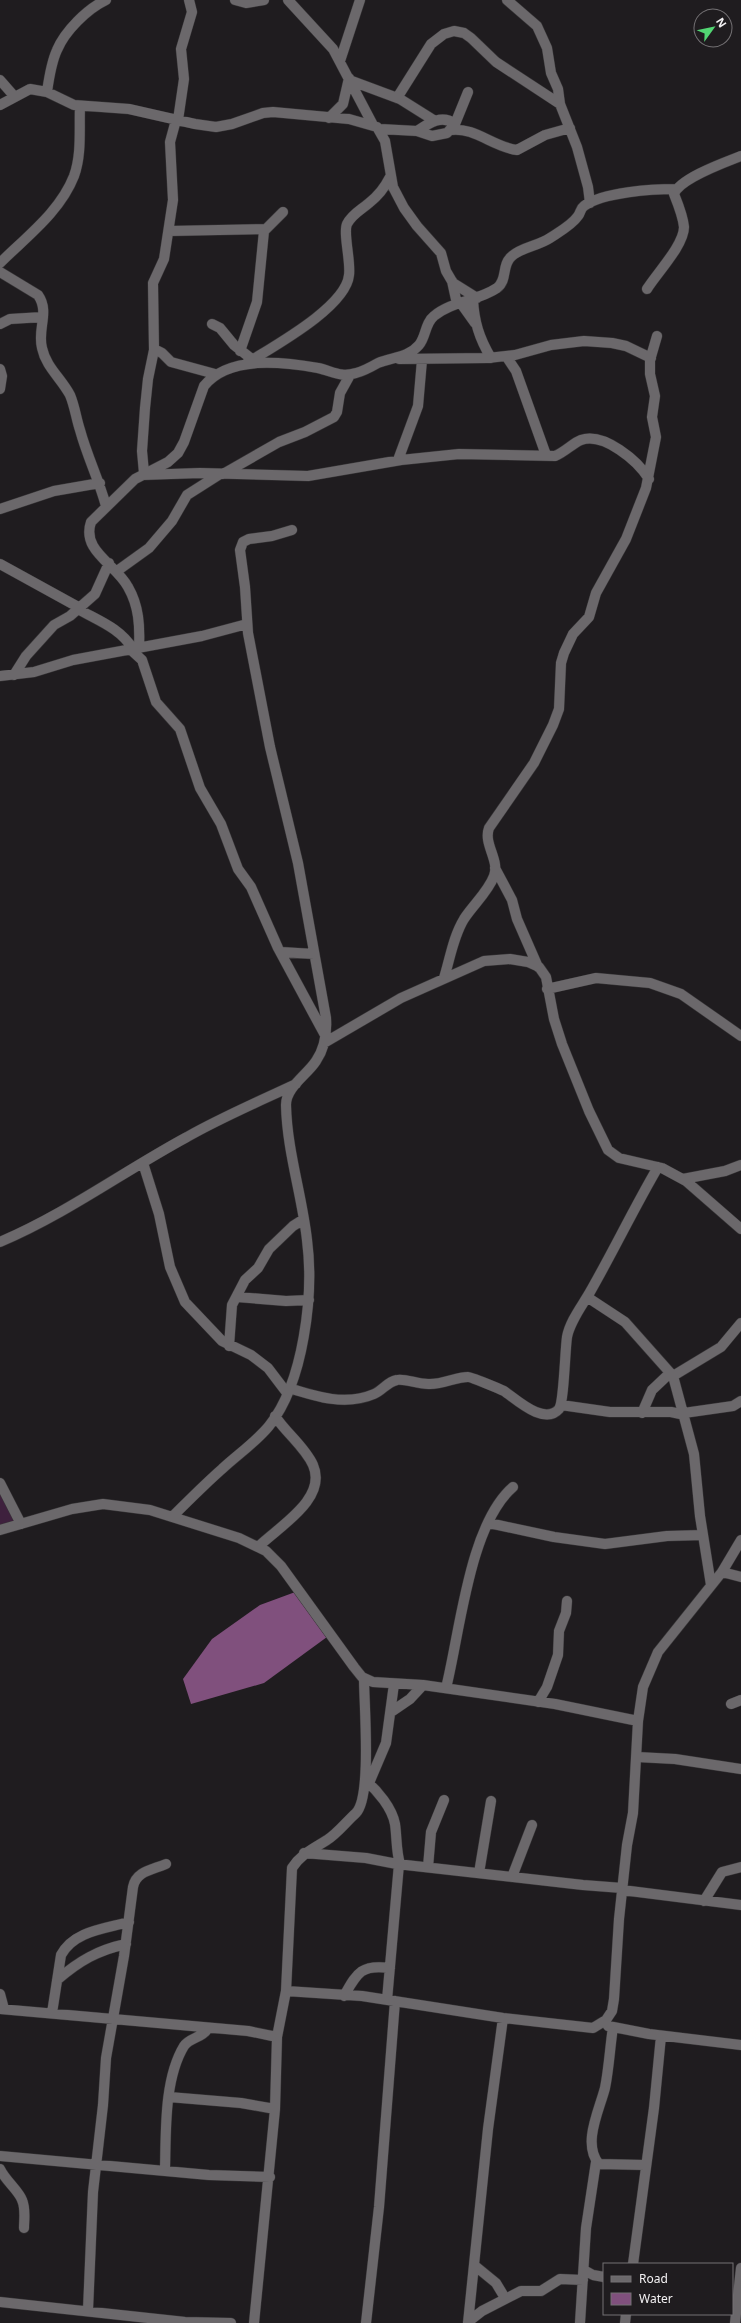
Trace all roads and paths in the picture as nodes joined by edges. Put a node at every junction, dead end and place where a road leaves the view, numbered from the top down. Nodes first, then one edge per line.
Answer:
1 (92, 0) edge
2 (106, 0) edge
3 (189, 0) edge
4 (235, 0) edge
5 (264, 0) edge
6 (360, 0) edge
7 (507, 0) edge
8 (290, 1) edge
9 (89, 12) junction
10 (340, 61) junction
11 (349, 79) junction
12 (0, 80) edge
13 (47, 92) junction
14 (468, 92) dead end
15 (14, 96) junction
16 (397, 98) junction
17 (560, 104) junction
18 (0, 105) edge
19 (80, 106) junction
20 (329, 118) junction
21 (177, 120) junction
22 (435, 121) junction
23 (376, 127) junction
24 (453, 127) junction
25 (570, 128) junction
26 (417, 131) junction
27 (741, 156) edge
28 (390, 177) junction
29 (676, 189) junction
30 (590, 203) junction
31 (283, 212) dead end
32 (266, 229) junction
33 (169, 231) junction
34 (0, 263) edge
35 (0, 272) edge
36 (452, 281) junction
37 (647, 289) dead end
38 (475, 298) junction
39 (459, 303) junction
40 (43, 317) junction
41 (475, 323) junction
42 (0, 324) edge
43 (212, 324) dead end
44 (657, 336) dead end
45 (154, 349) junction
46 (240, 351) junction
47 (506, 356) junction
48 (491, 358) junction
49 (651, 358) junction
50 (394, 359) junction
51 (253, 360) junction
52 (422, 360) junction
53 (243, 366) junction
54 (0, 369) edge
55 (216, 374) junction
56 (350, 375) junction
57 (0, 389) edge
58 (546, 455) junction
59 (398, 460) junction
60 (143, 474) junction
61 (222, 474) junction
62 (649, 479) junction
63 (100, 483) junction
64 (106, 506) junction
65 (0, 509) edge
66 (292, 530) dead end
67 (109, 563) junction
68 (0, 564) edge
69 (117, 571) junction
70 (79, 609) junction
71 (247, 624) junction
72 (134, 649) junction
73 (14, 674) junction
74 (0, 676) edge
75 (495, 868) junction
76 (281, 952) junction
77 (314, 954) junction
78 (538, 967) junction
79 (444, 978) junction
80 (548, 989) junction
81 (741, 1036) edge
82 (325, 1040) junction
83 (297, 1083) junction
84 (143, 1163) junction
85 (741, 1165) edge
86 (658, 1167) junction
87 (683, 1179) junction
88 (304, 1219) junction
89 (741, 1229) edge
90 (0, 1242) edge
91 (587, 1297) junction
92 (237, 1298) junction
93 (309, 1300) junction
94 (741, 1323) edge
95 (229, 1346) junction
96 (672, 1375) junction
97 (288, 1390) junction
98 (741, 1402) edge
99 (561, 1405) junction
100 (642, 1412) junction
101 (684, 1414) junction
102 (275, 1416) junction
103 (0, 1483) edge
104 (513, 1487) dead end
105 (172, 1517) junction
106 (489, 1523) junction
107 (21, 1524) junction
108 (0, 1530) edge
109 (703, 1535) junction
110 (741, 1540) edge
111 (258, 1547) junction
112 (722, 1572) junction
113 (741, 1577) edge
114 (711, 1585) junction
115 (567, 1602) dead end
116 (364, 1678) junction
117 (394, 1684) junction
118 (423, 1685) junction
119 (446, 1688) junction
120 (741, 1700) edge
121 (538, 1702) junction
122 (731, 1704) dead end
123 (391, 1712) junction
124 (638, 1721) junction
125 (637, 1757) junction
126 (741, 1769) edge
127 (367, 1782) junction
128 (444, 1800) dead end
129 (491, 1801) dead end
130 (532, 1825) dead end
131 (304, 1853) junction
132 (166, 1864) dead end
133 (399, 1864) junction
134 (428, 1867) junction
135 (741, 1867) edge
136 (478, 1873) junction
137 (512, 1877) junction
138 (622, 1889) junction
139 (704, 1901) junction
140 (741, 1905) edge
141 (129, 1922) junction
142 (126, 1944) junction
143 (390, 1968) junction
144 (57, 1980) junction
145 (286, 1992) junction
146 (0, 1994) edge
147 (344, 1996) junction
148 (391, 2000) junction
149 (1, 2009) edge
150 (52, 2013) junction
151 (114, 2018) junction
152 (503, 2018) junction
153 (601, 2025) junction
154 (613, 2027) junction
155 (208, 2028) junction
156 (277, 2036) junction
157 (660, 2036) junction
158 (741, 2045) edge
159 (169, 2097) junction
160 (275, 2110) junction
161 (0, 2156) edge
162 (596, 2162) junction
163 (97, 2164) junction
164 (645, 2165) junction
165 (0, 2169) edge
166 (165, 2170) junction
167 (270, 2177) junction
168 (24, 2228) dead end
169 (633, 2263) edge
170 (474, 2265) junction
171 (584, 2270) junction
172 (741, 2273) edge
173 (603, 2277) edge
174 (583, 2280) junction
175 (505, 2298) junction
176 (0, 2302) edge
177 (88, 2310) junction
178 (737, 2319) edge
179 (157, 2321) edge
180 (468, 2322) edge
181 (231, 2323) edge
182 (254, 2323) edge
183 (366, 2323) edge
184 (580, 2323) edge

1 - 9 street
2 - 9 street
3 - 21 street
4 - 5 street
6 - 10 street
7 - 17 street
8 - 10 street
9 - 13 street
10 - 11 street
11 - 16 street
11 - 20 street
11 - 23 street
12 - 15 street
13 - 15 street
13 - 19 street
14 - 24 street
15 - 18 street
16 - 17 street
16 - 22 street
17 - 25 street
19 - 21 street
19 - 34 street
20 - 21 street
20 - 23 street
21 - 33 street
22 - 24 street
22 - 26 street
23 - 26 street
23 - 28 street
24 - 25 street
24 - 26 street
25 - 30 street
27 - 29 street
28 - 36 street
28 - 51 street
29 - 30 street
29 - 37 street
30 - 38 street
31 - 32 street
32 - 33 street
32 - 46 street
33 - 45 street
35 - 40 street
36 - 38 street
36 - 39 street
38 - 39 street
38 - 41 street
39 - 41 street
39 - 50 street
40 - 42 street
40 - 63 street
41 - 48 street
43 - 46 street
44 - 49 street
45 - 55 street
45 - 60 street
46 - 51 street
47 - 48 street
47 - 49 street
47 - 58 street
48 - 52 street
49 - 62 street
50 - 52 street
50 - 56 street
51 - 53 street
52 - 59 street
53 - 55 street
53 - 56 street
54 - 57 street
55 - 60 street
56 - 61 street
58 - 59 street
58 - 62 street
59 - 61 street
60 - 61 street
60 - 64 street
61 - 69 street
62 - 75 street
63 - 64 street
63 - 65 street
64 - 67 street
66 - 71 street
67 - 69 street
67 - 70 street
68 - 70 street
69 - 72 street
70 - 72 street
70 - 73 street
71 - 72 street
71 - 77 street
72 - 73 street
72 - 76 street
73 - 74 street
75 - 78 street
75 - 79 street
76 - 77 street
76 - 82 street
77 - 82 street
78 - 79 street
78 - 80 street
79 - 82 street
80 - 81 street
80 - 86 street
82 - 83 street
83 - 84 street
83 - 88 street
84 - 90 street
84 - 95 street
85 - 87 street
86 - 87 street
86 - 91 street
87 - 89 street
88 - 92 street
88 - 93 street
91 - 96 street
91 - 99 street
92 - 93 street
92 - 95 street
93 - 97 street
94 - 96 street
95 - 97 street
96 - 100 street
96 - 101 street
97 - 99 street
97 - 102 street
98 - 101 street
99 - 100 street
100 - 101 street
101 - 109 street
102 - 105 street
102 - 111 street
103 - 107 street
104 - 106 street
105 - 107 street
105 - 111 street
106 - 109 street
106 - 119 street
107 - 108 street
109 - 114 street
110 - 112 street
111 - 116 street
112 - 113 street
112 - 114 street
114 - 124 street
115 - 121 street
116 - 117 street
116 - 127 street
117 - 118 street
117 - 123 street
118 - 119 street
118 - 123 street
119 - 121 street
120 - 122 street
121 - 124 street
123 - 127 street
124 - 125 street
125 - 126 street
125 - 138 street
127 - 131 street
127 - 133 street
128 - 134 street
129 - 136 street
130 - 137 street
131 - 133 street
131 - 145 street
132 - 141 street
133 - 134 street
133 - 143 street
134 - 136 street
135 - 139 street
136 - 137 street
137 - 138 street
138 - 139 street
138 - 153 street
139 - 140 street
141 - 142 street
141 - 144 street
142 - 144 street
142 - 151 street
143 - 147 street
143 - 148 street
144 - 150 street
145 - 147 street
145 - 156 street
146 - 149 street
147 - 148 street
148 - 152 street
148 - 183 street
149 - 150 street
150 - 151 street
151 - 155 street
151 - 163 street
152 - 153 street
152 - 170 street
153 - 154 street
154 - 157 street
154 - 162 street
155 - 156 street
155 - 159 street
156 - 160 street
157 - 158 street
157 - 164 street
159 - 160 street
159 - 166 street
160 - 167 street
161 - 163 street
162 - 164 street
162 - 171 street
163 - 166 street
163 - 177 street
164 - 169 street
165 - 168 street
166 - 167 street
167 - 182 street
170 - 175 street
170 - 180 street
171 - 173 street
171 - 174 street
172 - 178 street
174 - 175 street
174 - 184 street
175 - 180 street
176 - 177 street
177 - 179 street
179 - 181 street

